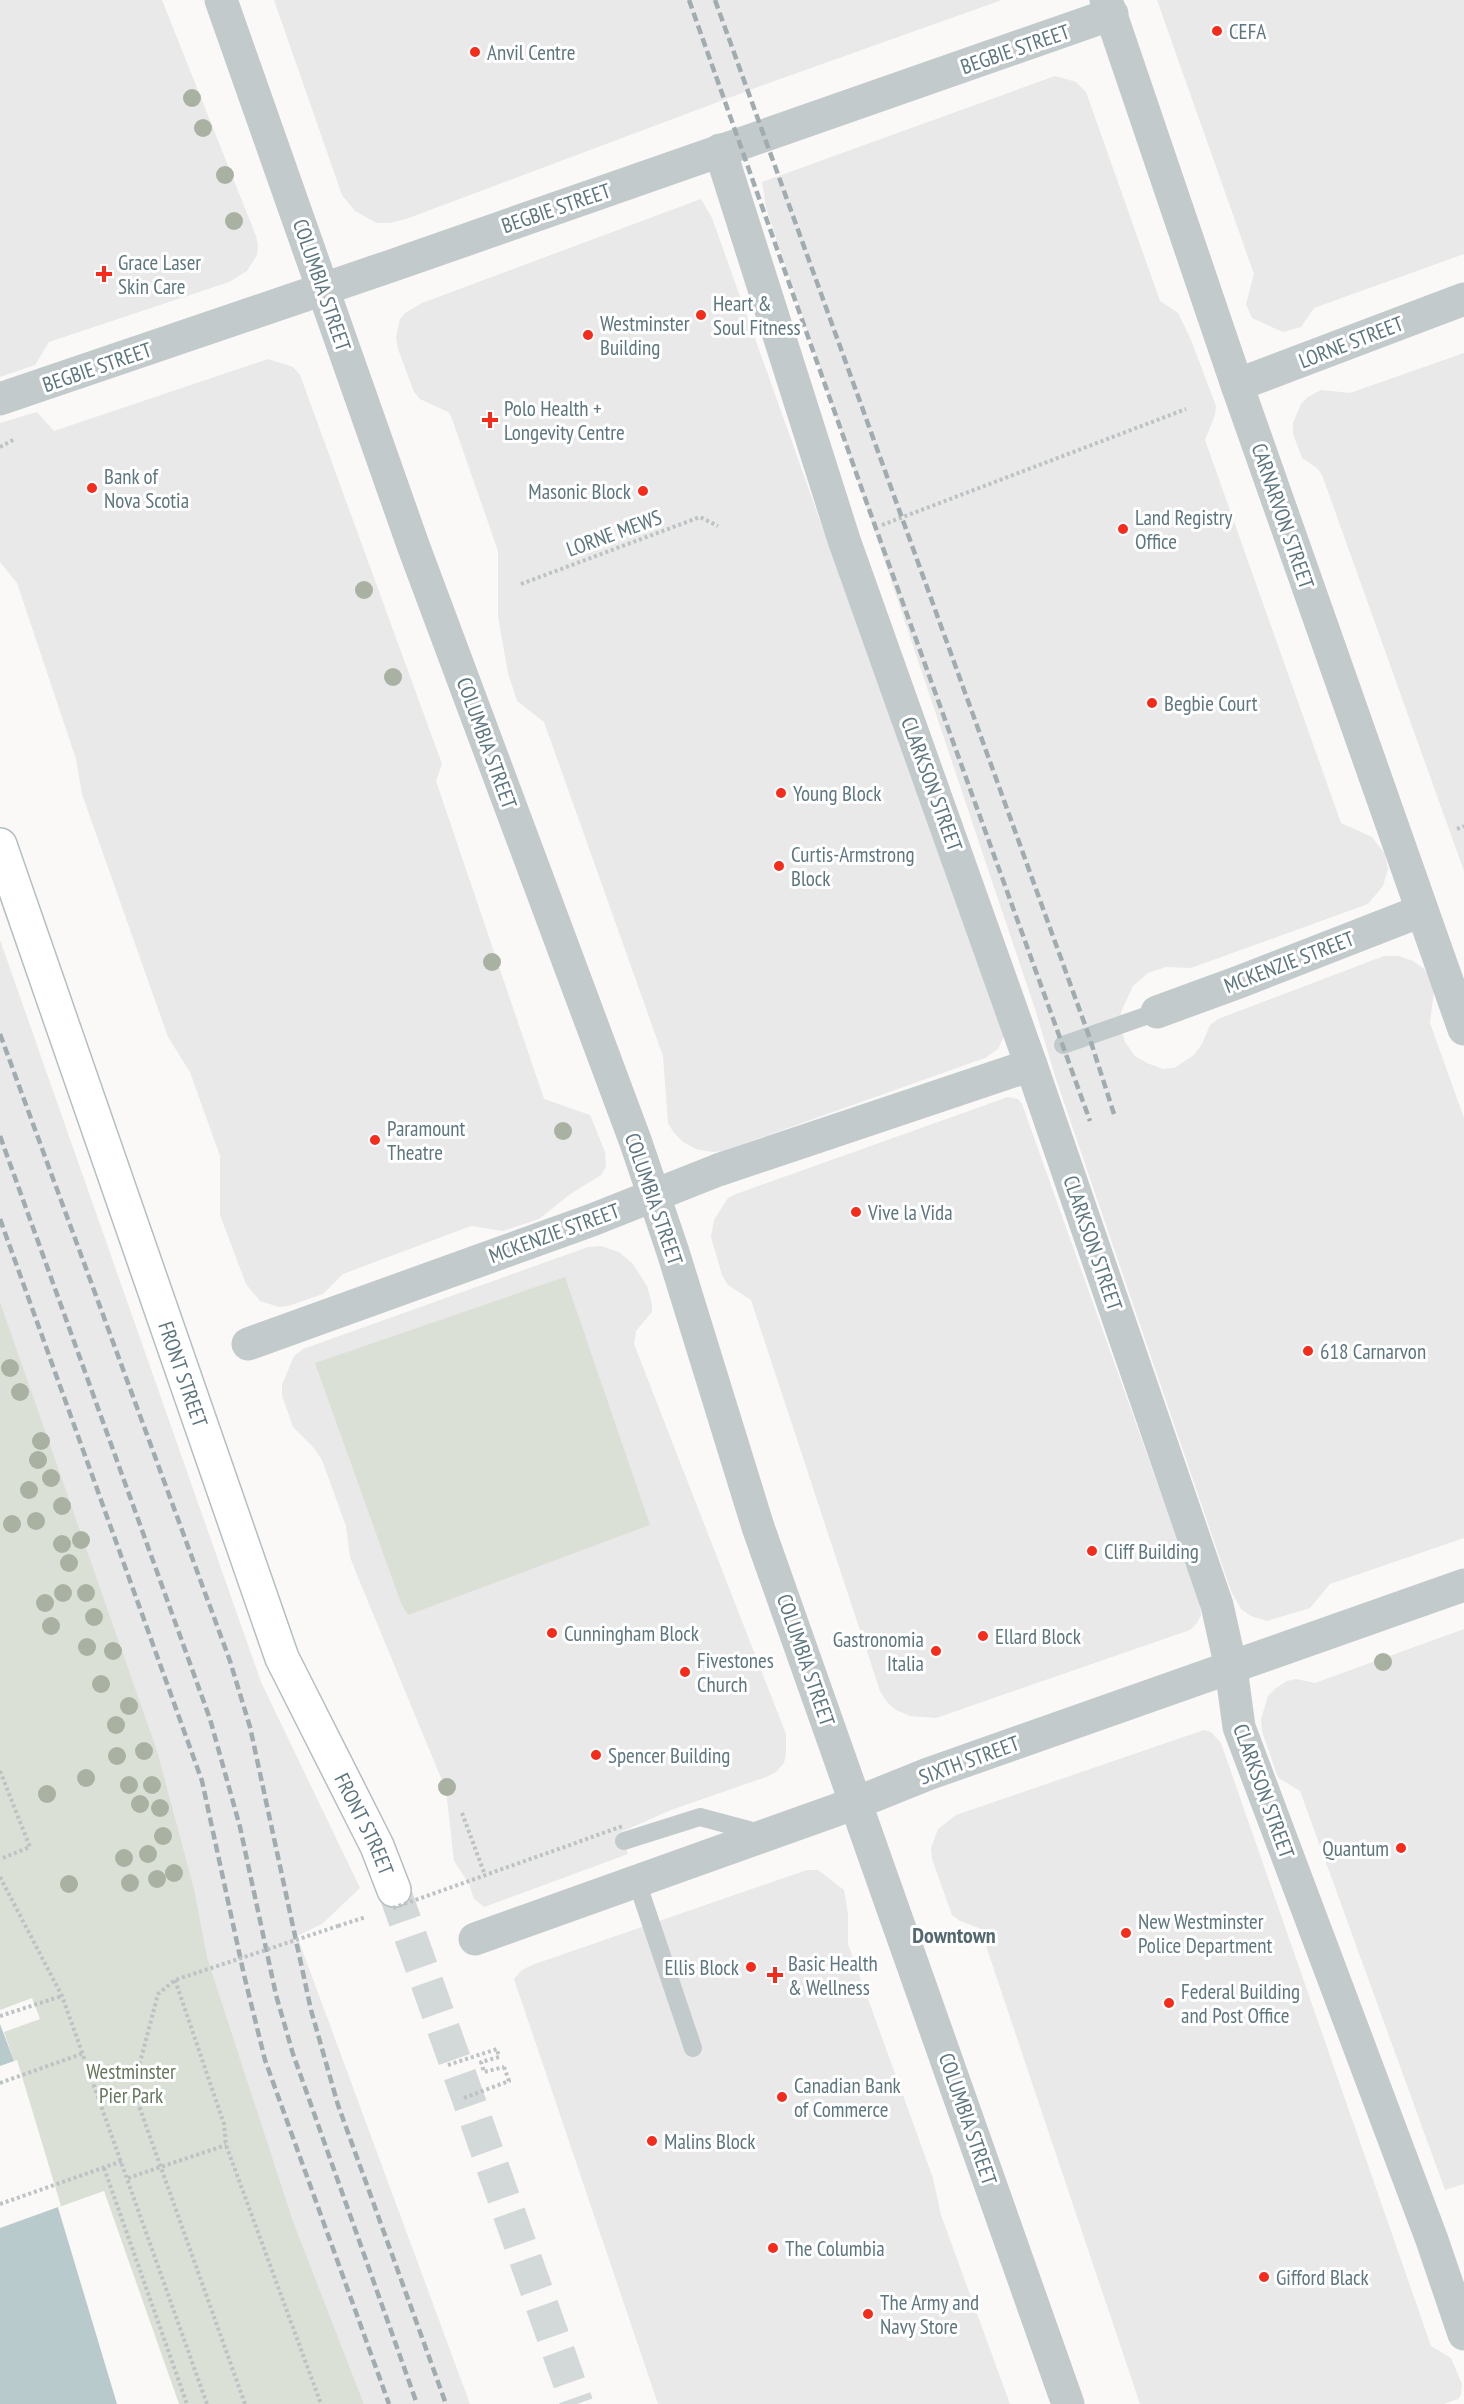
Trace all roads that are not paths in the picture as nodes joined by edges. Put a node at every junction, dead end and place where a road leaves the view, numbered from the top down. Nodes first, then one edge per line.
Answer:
1 (221, 0) edge
2 (1109, 7) edge
3 (720, 150) junction
4 (323, 289) junction
5 (1464, 299) edge
6 (1237, 385) junction
7 (0, 399) edge
8 (0, 844) edge
9 (1421, 911) junction
10 (1156, 1012) joint
11 (1464, 1029) edge
12 (1063, 1045) dead end
13 (1032, 1065) junction
14 (654, 1196) junction
15 (248, 1344) dead end
16 (1464, 1586) edge
17 (1231, 1668) junction
18 (856, 1803) junction
19 (623, 1834) road end
20 (767, 1835) junction
21 (637, 1882) junction
22 (394, 1899) tunnel mouth
23 (475, 1939) dead end
24 (693, 2048) dead end
25 (1464, 2334) edge
26 (1068, 2404) edge

1 - 4 street, COLUMBIA STREET
2 - 3 street, BEGBIE STREET
2 - 6 street, CARNARVON STREET
3 - 4 street, BEGBIE STREET
3 - 13 street, CLARKSON STREET
4 - 7 street, BEGBIE STREET
4 - 14 street, COLUMBIA STREET
5 - 6 street, LORNE STREET
6 - 9 street, CARNARVON STREET
8 - 22 main road, FRONT STREET
9 - 10 street, MCKENZIE STREET
9 - 11 street, CARNARVON STREET
10 - 12 lane
13 - 14 street, MCKENZIE STREET
13 - 17 street, CLARKSON STREET
14 - 15 street, MCKENZIE STREET
14 - 18 street, COLUMBIA STREET
16 - 17 street, SIXTH STREET
17 - 18 street, SIXTH STREET
17 - 25 street, CLARKSON STREET
18 - 20 street, SIXTH STREET
18 - 26 street, COLUMBIA STREET
19 - 20 lane
20 - 21 street, SIXTH STREET
21 - 23 street, SIXTH STREET
21 - 24 lane

